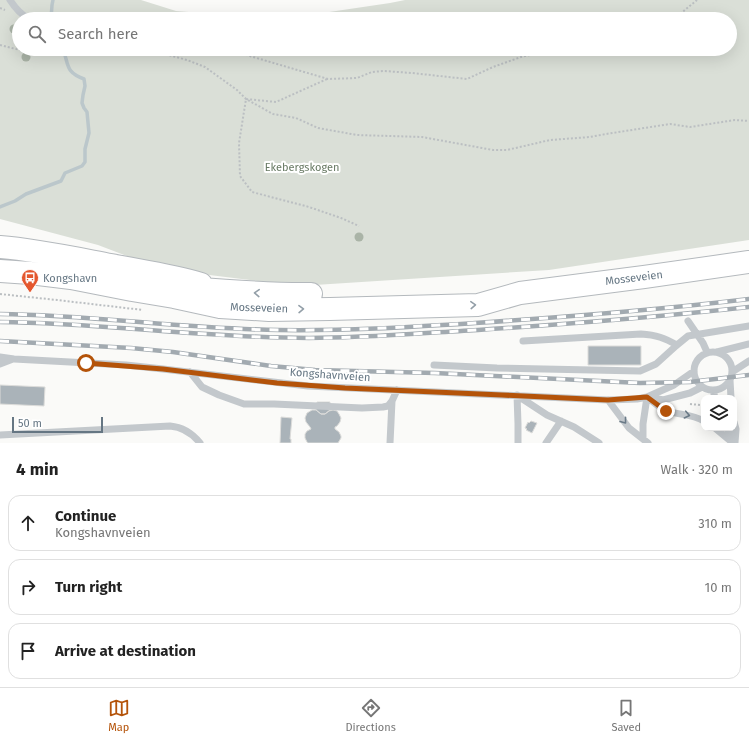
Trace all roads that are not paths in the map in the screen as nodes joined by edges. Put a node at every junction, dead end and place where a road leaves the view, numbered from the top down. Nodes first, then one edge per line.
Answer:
1 (10, 0) edge
2 (19, 12) edge
3 (0, 247) edge
4 (0, 262) edge
5 (749, 262) edge
6 (0, 271) edge
7 (0, 284) edge
8 (220, 298) junction
9 (688, 321) dead end
10 (749, 326) edge
11 (697, 335) junction
12 (523, 341) dead end
13 (749, 344) edge
14 (677, 345) junction
15 (707, 352) junction
16 (717, 352) junction
17 (0, 357) edge
18 (14, 359) junction
19 (749, 361) edge
20 (0, 364) edge
21 (434, 365) dead end
22 (694, 371) junction
23 (190, 372) junction
24 (732, 372) junction
25 (730, 380) junction
26 (702, 387) junction
27 (397, 390) junction
28 (713, 390) junction
29 (518, 395) junction
30 (714, 395) edge
31 (731, 395) edge
32 (647, 397) junction
33 (608, 400) junction
34 (392, 401) junction
35 (701, 419) edge
36 (561, 421) junction
37 (719, 431) edge
38 (728, 431) edge
39 (736, 431) edge
40 (0, 435) edge
41 (645, 441) edge
42 (200, 443) edge
43 (390, 443) edge
44 (518, 443) edge
45 (546, 443) edge
46 (599, 443) edge
47 (734, 443) edge

1 - 2 lane
3 - 8 highway
4 - 8 highway, Mosseveien
5 - 8 highway, Mosseveien
6 - 8 highway, Mosseveien
7 - 8 highway
9 - 11 lane
10 - 11 lane
11 - 14 lane
11 - 15 lane
12 - 14 lane
13 - 16 lane
14 - 21 lane
15 - 16 lane
15 - 22 lane, Kongshavnveien
16 - 24 lane
17 - 18 lane, Kongshavnveien
18 - 20 lane, Kongshavnveien
18 - 23 lane, Kongshavnveien
19 - 24 lane
22 - 26 lane
22 - 32 lane, Kongshavnveien
23 - 27 lane, Kongshavnveien
23 - 34 lane
24 - 25 lane
25 - 28 lane
25 - 31 lane
26 - 28 lane
26 - 32 lane, Kongshavnveien
27 - 29 lane, Kongshavnveien
27 - 34 lane
28 - 30 lane
29 - 33 lane, Kongshavnveien
29 - 36 lane
29 - 44 lane
32 - 33 lane, Kongshavnveien
32 -> 35 lane
32 - 41 lane
33 -> 41 lane
34 - 43 lane
36 - 45 lane
36 - 46 lane
37 - 47 lane
38 - 47 lane
39 - 47 lane
40 - 42 lane

